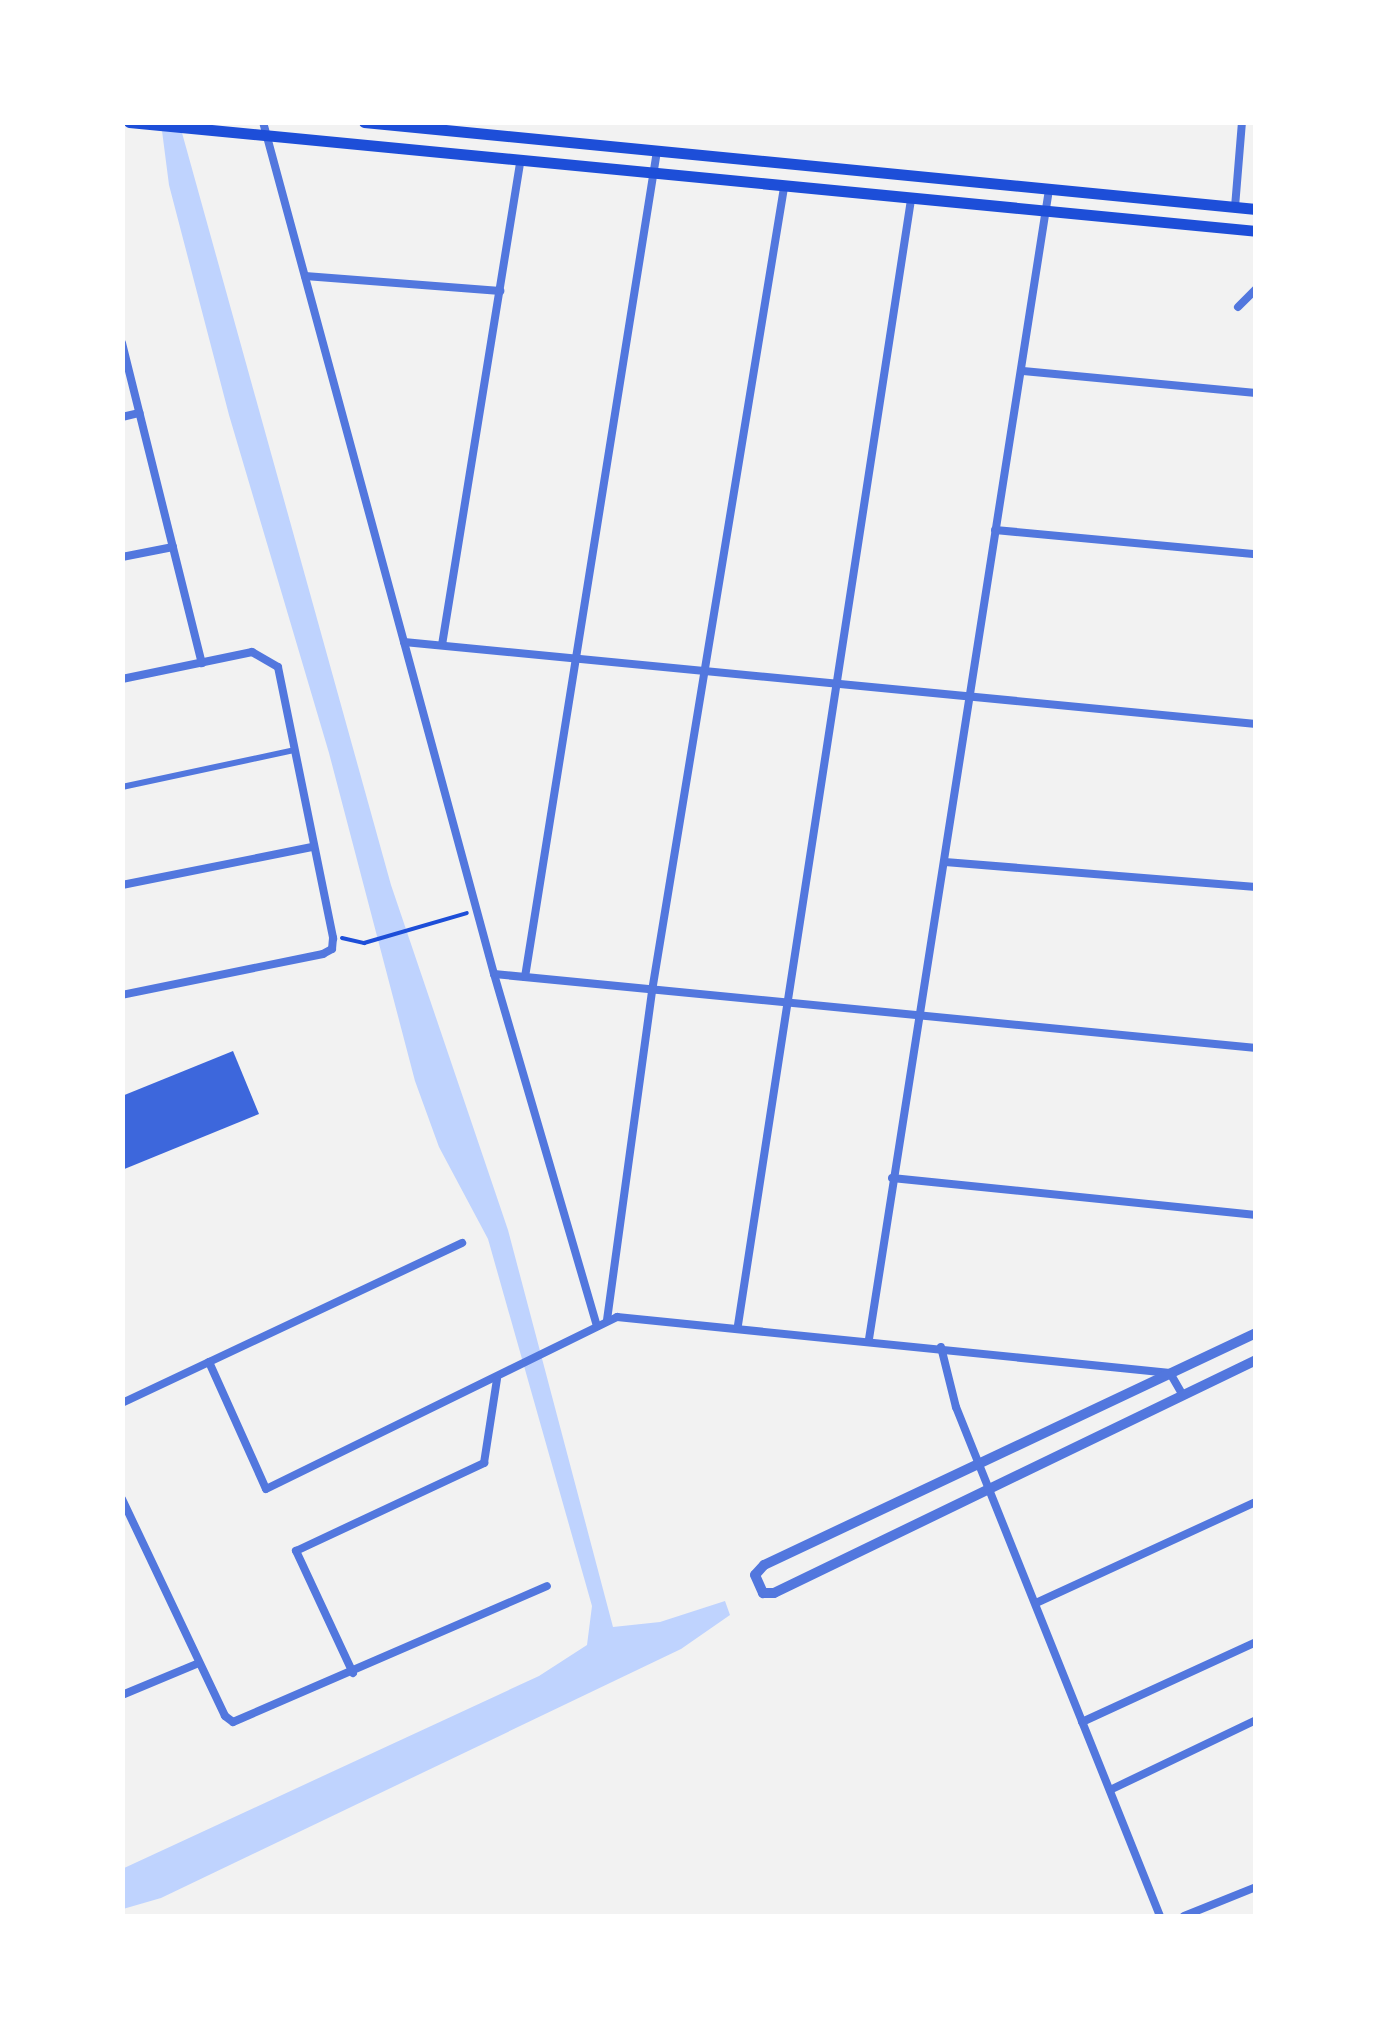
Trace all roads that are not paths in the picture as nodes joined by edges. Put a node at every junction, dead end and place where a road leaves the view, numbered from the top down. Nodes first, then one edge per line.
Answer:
1 (263, 122) edge
2 (364, 122) edge
3 (1242, 122) edge
4 (134, 123) edge
5 (268, 140) junction
6 (657, 151) junction
7 (520, 165) junction
8 (653, 176) junction
9 (784, 188) junction
10 (1050, 190) junction
11 (911, 200) junction
12 (1235, 207) junction
13 (1256, 209) edge
14 (1046, 212) junction
15 (1256, 231) edge
16 (304, 276) junction
17 (1256, 289) edge
18 (500, 290) junction
19 (1238, 307) dead end
20 (122, 343) edge
21 (1023, 371) junction
22 (1256, 393) edge
23 (140, 414) junction
24 (122, 417) edge
25 (995, 530) junction
26 (173, 547) junction
27 (1256, 554) edge
28 (122, 556) edge
29 (404, 642) junction
30 (442, 645) junction
31 (574, 658) junction
32 (202, 663) junction
33 (708, 674) junction
34 (122, 678) edge
35 (832, 687) junction
36 (970, 700) junction
37 (1256, 724) edge
38 (295, 750) junction
39 (122, 787) edge
40 (313, 847) junction
41 (945, 862) junction
42 (122, 884) edge
43 (1256, 887) edge
44 (494, 974) junction
45 (525, 977) junction
46 (652, 991) junction
47 (122, 995) edge
48 (784, 1005) junction
49 (917, 1019) junction
50 (1256, 1048) edge
51 (892, 1178) junction
52 (1256, 1215) edge
53 (462, 1243) dead end
54 (607, 1320) junction
55 (738, 1325) junction
56 (597, 1326) junction
57 (1256, 1333) edge
58 (869, 1339) junction
59 (941, 1347) junction
60 (1256, 1360) edge
61 (208, 1362) junction
62 (1170, 1374) junction
63 (497, 1379) junction
64 (1182, 1394) junction
65 (122, 1404) edge
66 (979, 1462) junction
67 (989, 1486) junction
68 (122, 1499) edge
69 (1256, 1502) edge
70 (547, 1586) dead end
71 (1036, 1603) junction
72 (1256, 1642) edge
73 (199, 1663) junction
74 (353, 1672) junction
75 (122, 1695) edge
76 (1256, 1720) edge
77 (1082, 1722) junction
78 (1110, 1790) junction
79 (1256, 1887) edge
80 (1160, 1916) edge
81 (1184, 1916) edge

1 - 5 street
2 - 6 main road
3 - 12 street
4 - 5 main road
5 - 7 main road
5 - 16 street
6 - 8 street
6 - 10 main road
7 - 8 main road
7 - 18 street
8 - 9 main road
8 - 31 street
9 - 11 main road
9 - 33 street
10 - 12 main road
10 - 14 street
11 - 14 main road
11 - 35 street
12 - 13 main road
14 - 15 main road
14 - 21 street
16 - 18 street
16 - 29 street
17 - 19 street
18 - 30 street
20 - 23 street
21 - 22 street
21 - 25 street
23 - 24 street
23 - 26 street
25 - 27 street
25 - 36 street
26 - 28 street
26 - 32 street
29 - 30 street
29 - 44 street
30 - 31 street
31 - 33 street
31 - 45 street
32 - 34 street
32 - 38 street
33 - 35 street
33 - 46 street
35 - 36 street
35 - 48 street
36 - 37 street
36 - 41 street
38 - 39 street
38 - 40 street
40 - 42 street
40 - 47 street
41 - 43 street
41 - 49 street
44 - 45 street
44 - 56 street
45 - 46 street
46 - 48 street
46 - 54 street
48 - 49 street
48 - 55 street
49 - 50 street
49 - 51 street
51 - 52 street
51 - 58 street
53 - 61 street
54 - 55 street
54 - 56 street
55 - 58 street
56 - 63 street
57 - 62 street
58 - 59 street
59 - 62 street
59 - 66 street
60 - 64 street
61 - 63 street
61 - 65 street
62 - 64 street
62 - 66 street
63 - 74 street
64 - 67 street
66 - 67 street
66 - 67 street
67 - 71 street
68 - 73 street
69 - 71 street
70 - 74 street
71 - 77 street
72 - 77 street
73 - 74 street
73 - 75 street
76 - 78 street
77 - 78 street
78 - 80 street
79 - 81 street

